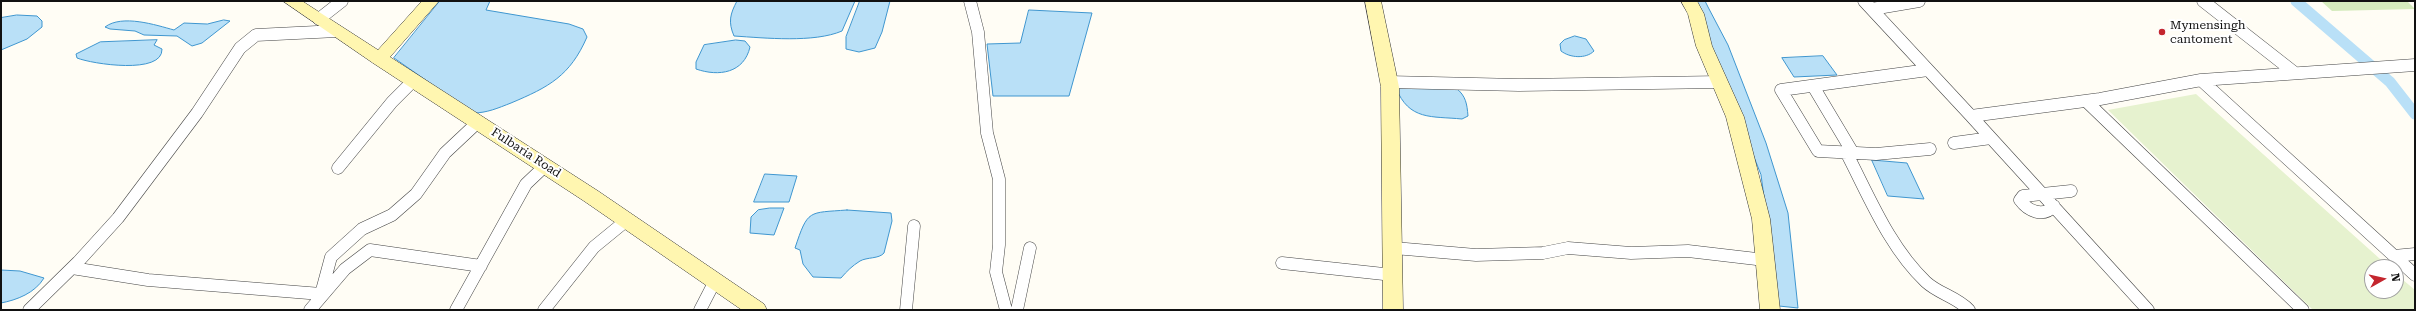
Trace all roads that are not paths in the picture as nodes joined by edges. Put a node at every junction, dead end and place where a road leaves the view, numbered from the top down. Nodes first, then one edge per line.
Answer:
1 (291, 1) edge
2 (342, 1) edge
3 (431, 1) edge
4 (970, 1) edge
5 (1373, 1) edge
6 (1688, 1) edge
7 (1919, 1) edge
8 (2203, 1) edge
9 (1868, 5) edge
10 (319, 19) junction
11 (337, 31) junction
12 (379, 59) junction
13 (2415, 65) edge
14 (1928, 70) junction
15 (2295, 73) junction
16 (414, 80) junction
17 (2201, 80) junction
18 (1389, 82) junction
19 (1720, 82) junction
20 (1813, 86) junction
21 (2086, 101) junction
22 (1971, 116) junction
23 (478, 122) junction
24 (1991, 138) junction
25 (1954, 143) dead end
26 (1930, 149) dead end
27 (1849, 152) junction
28 (545, 166) junction
29 (338, 168) dead end
30 (2071, 191) dead end
31 (2044, 195) junction
32 (2054, 206) junction
33 (627, 220) junction
34 (914, 226) dead end
35 (1030, 248) dead end
36 (1394, 248) junction
37 (2415, 254) edge
38 (2394, 256) junction
39 (1765, 260) junction
40 (1282, 263) dead end
41 (481, 266) junction
42 (72, 268) junction
43 (1393, 275) junction
44 (2415, 275) edge
45 (716, 281) junction
46 (321, 294) junction
47 (750, 308) edge
48 (29, 310) edge
49 (310, 310) edge
50 (456, 310) edge
51 (544, 310) edge
52 (700, 310) edge
53 (906, 310) edge
54 (1006, 310) edge
55 (1017, 310) edge
56 (1393, 310) edge
57 (1770, 310) edge
58 (1969, 310) edge
59 (2148, 310) edge
60 (2303, 310) edge

1 - 10 street, Fulbaria Road
2 - 10 street
3 - 12 street
4 - 54 street
5 - 18 street
6 - 19 street
7 - 9 street
8 - 15 street
9 - 14 street
10 - 11 street, Fulbaria Road
11 - 12 street, Fulbaria Road
11 - 42 street
12 - 16 street, Fulbaria Road
13 - 15 street
14 - 20 street
14 - 22 street
15 - 17 street
16 - 23 street, Fulbaria Road
16 - 29 street
17 - 21 street
17 - 38 street
18 - 19 street
18 - 36 street
19 - 39 street
20 - 27 street
20 - 27 street
21 - 22 street
21 - 60 street
22 - 24 street
23 - 28 street, Fulbaria Road
23 - 46 street
24 - 25 street
24 - 31 street
26 - 27 street
27 - 58 street
28 - 33 street, Fulbaria Road
28 - 41 street
30 - 31 street
31 - 32 street
31 - 32 street
32 - 59 street
33 - 45 street, Fulbaria Road
33 - 51 street
34 - 53 street
35 - 55 street
36 - 39 street
36 - 43 street
37 - 38 street
38 - 44 street
39 - 57 street
40 - 43 street
41 - 46 street
41 - 50 street
42 - 46 street
42 - 48 street
43 - 56 street
45 - 47 street, Fulbaria Road
45 - 52 street
46 - 49 street

